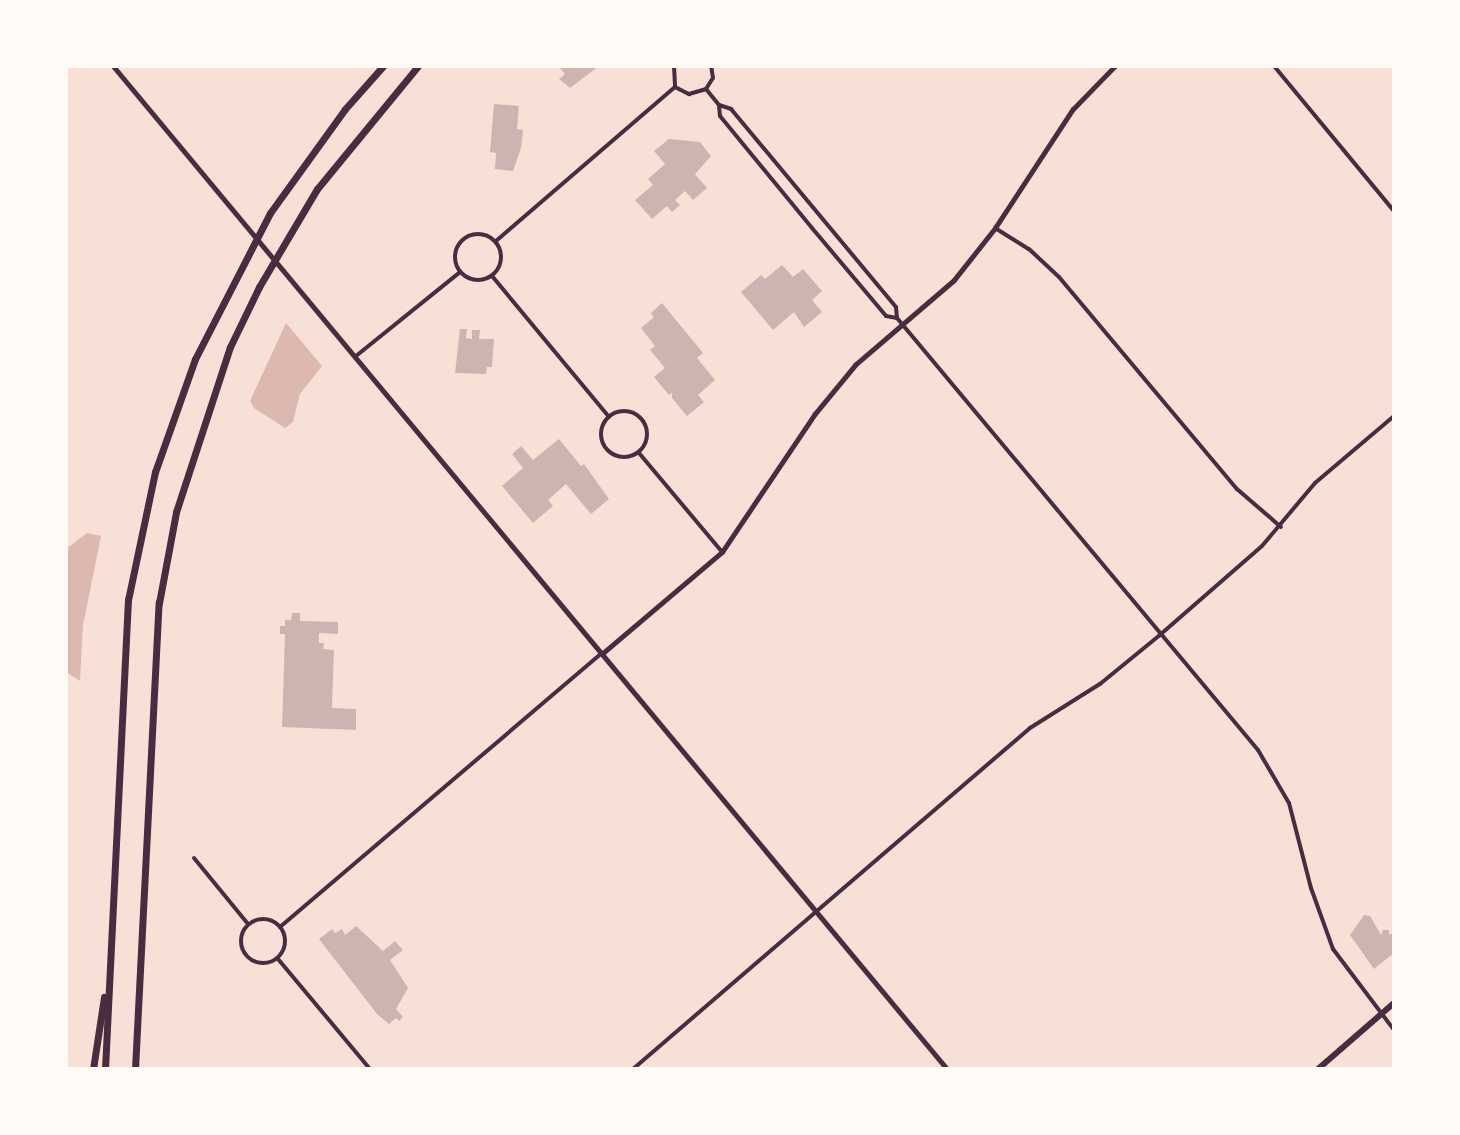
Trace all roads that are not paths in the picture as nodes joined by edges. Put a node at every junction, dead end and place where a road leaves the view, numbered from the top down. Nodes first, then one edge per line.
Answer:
1 (113, 66) edge
2 (383, 66) edge
3 (418, 66) edge
4 (674, 66) edge
5 (711, 66) edge
6 (1115, 66) edge
7 (1274, 66) edge
8 (675, 87) junction
9 (706, 89) junction
10 (720, 105) junction
11 (1394, 211) edge
12 (995, 228) junction
13 (496, 241) junction
14 (460, 272) junction
15 (492, 276) junction
16 (897, 318) junction
17 (903, 325) junction
18 (356, 356) junction
19 (1394, 416) edge
20 (609, 417) junction
21 (639, 453) junction
22 (1281, 527) junction
23 (722, 552) junction
24 (1161, 634) junction
25 (603, 653) junction
26 (195, 858) dead end
27 (818, 911) junction
28 (248, 924) junction
29 (280, 927) junction
30 (278, 959) junction
31 (108, 982) junction
32 (1394, 1003) edge
33 (1381, 1014) junction
34 (1394, 1030) edge
35 (93, 1069) edge
36 (105, 1069) edge
37 (135, 1069) edge
38 (370, 1069) edge
39 (633, 1069) edge
40 (947, 1069) edge
41 (1318, 1069) edge

1 - 18 main road
2 - 31 highway
3 - 37 highway
4 - 8 street
5 - 9 street
6 - 12 street
7 - 11 street
8 - 9 street
8 - 13 street
9 - 10 street
10 - 16 street
10 - 16 street
12 - 17 street
12 - 22 street
13 - 14 street
13 - 15 street
14 - 15 street
14 - 18 street
15 - 20 street
16 - 17 street
17 - 23 street
17 - 24 street
18 - 25 main road
19 - 22 street
20 - 21 street
20 - 21 street
21 - 23 street
22 - 24 street
23 - 25 street
24 - 27 street
24 - 33 street
25 - 27 main road
25 - 29 street
26 - 28 street
27 - 39 street
27 - 40 main road
28 - 29 street
28 - 30 street
29 - 30 street
30 - 38 street
31 - 35 highway
31 - 36 highway
32 - 33 main road
33 - 34 street
33 - 41 main road

